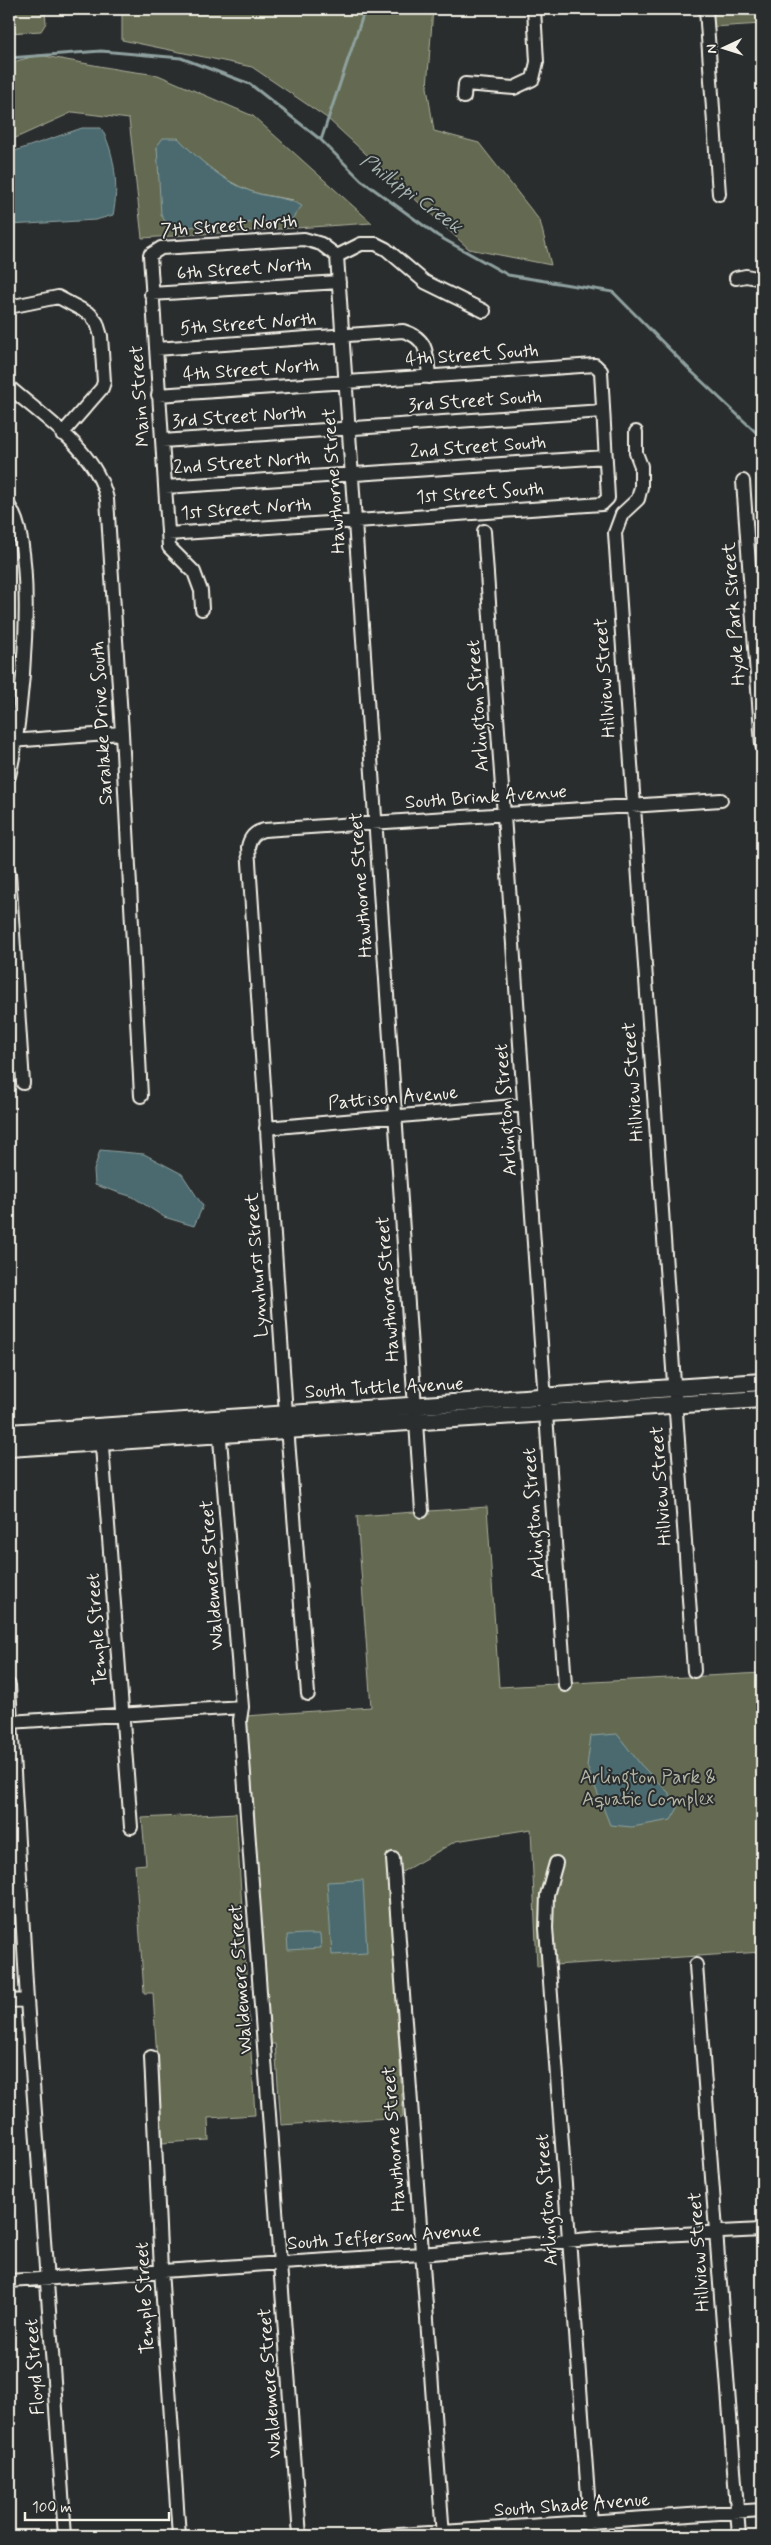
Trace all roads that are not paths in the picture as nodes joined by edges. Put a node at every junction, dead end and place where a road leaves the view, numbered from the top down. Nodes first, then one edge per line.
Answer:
1 (534, 9) edge
2 (706, 9) edge
3 (464, 97) dead end
4 (719, 194) dead end
5 (150, 255) joint
6 (337, 256) junction
7 (736, 278) dead end
8 (762, 279) edge
9 (339, 282) junction
10 (151, 294) junction
11 (9, 307) edge
12 (484, 311) dead end
13 (343, 334) junction
14 (156, 349) junction
15 (429, 377) junction
16 (347, 382) junction
17 (9, 387) edge
18 (158, 395) junction
19 (603, 411) junction
20 (350, 428) junction
21 (636, 432) dead end
22 (62, 434) junction
23 (162, 441) junction
24 (606, 457) junction
25 (353, 474) junction
26 (743, 481) dead end
27 (165, 487) junction
28 (9, 506) edge
29 (356, 520) junction
30 (484, 532) dead end
31 (168, 534) junction
32 (202, 609) dead end
33 (122, 733) junction
34 (12, 741) edge
35 (762, 745) edge
36 (9, 776) edge
37 (721, 800) dead end
38 (634, 806) junction
39 (505, 814) junction
40 (376, 824) junction
41 (254, 834) joint
42 (9, 873) edge
43 (23, 1082) dead end
44 (141, 1096) dead end
45 (524, 1105) junction
46 (396, 1116) junction
47 (266, 1128) junction
48 (762, 1382) edge
49 (674, 1397) junction
50 (762, 1399) edge
51 (544, 1406) junction
52 (416, 1414) junction
53 (286, 1422) junction
54 (220, 1427) junction
55 (9, 1433) edge
56 (101, 1435) junction
57 (9, 1448) edge
58 (422, 1511) dead end
59 (694, 1670) dead end
60 (9, 1685) edge
61 (565, 1685) dead end
62 (308, 1694) dead end
63 (242, 1706) junction
64 (122, 1713) junction
65 (10, 1722) edge
66 (131, 1827) dead end
67 (393, 1859) dead end
68 (556, 1863) dead end
69 (696, 1965) dead end
70 (27, 2000) junction
71 (9, 2001) edge
72 (151, 2057) dead end
73 (762, 2230) edge
74 (716, 2232) junction
75 (569, 2242) junction
76 (421, 2254) junction
77 (281, 2262) junction
78 (161, 2270) junction
79 (47, 2278) junction
80 (9, 2281) edge
81 (762, 2510) edge
82 (737, 2512) junction
83 (590, 2522) junction
84 (443, 2534) edge
85 (66, 2536) edge
86 (179, 2536) edge
87 (300, 2536) edge
88 (384, 2536) edge
89 (591, 2536) edge
90 (739, 2536) edge

1 - 3 street
2 - 4 street
5 - 6 street, 7th Street North
5 - 10 street, Main Street
6 - 9 street, Hawthorne Street
6 - 12 street
7 - 8 street
9 - 10 street, 6th Street North
9 - 13 street, Hawthorne Street
10 - 14 street, Main Street
11 - 22 street
13 - 14 street, 5th Street North
13 - 15 street, 5th Street North
13 - 16 street, Hawthorne Street
14 - 18 street, Main Street
15 - 16 street, 4th Street South
15 - 19 street, 4th Street South
16 - 18 street, 4th Street North
16 - 20 street, Hawthorne Street
17 - 22 street, Saralake Drive South
18 - 23 street, Main Street
19 - 20 street, 3rd Street South
19 - 24 street
20 - 23 street, 3rd Street North
20 - 25 street, Hawthorne Street
21 - 38 street, Hillview Street
22 - 33 street, Saralake Drive South
23 - 27 street, Main Street
24 - 25 street, 2nd Street South
24 - 29 street, 1st Street South
25 - 27 street, 2nd Street North
25 - 29 street, Hawthorne Street
26 - 35 street, Hyde Park Street
27 - 31 street, Main Street
28 - 34 street
29 - 31 street, 1st Street North
29 - 40 street, Hawthorne Street
30 - 39 street, Arlington Street
31 - 32 street
33 - 34 street
33 - 44 street, Saralake Drive South
34 - 36 street
37 - 38 street, South Brink Avenue
38 - 39 street, South Brink Avenue
38 - 49 street, Hillview Street
39 - 40 street, South Brink Avenue
39 - 45 street, Arlington Street
40 - 41 street, South Brink Avenue
40 - 46 street, Hawthorne Street
41 - 47 street, Lynnhurst Street
42 - 43 street
45 - 46 street, Pattison Avenue
45 - 51 street, Arlington Street
46 - 47 street, Pattison Avenue
46 - 52 street, Hawthorne Street
47 - 53 street, Lynnhurst Street
48 - 49 main road, South Tuttle Avenue
49 - 50 main road, South Tuttle Avenue
49 - 51 main road, South Tuttle Avenue
49 - 59 street, Hillview Street
51 - 52 main road, South Tuttle Avenue
51 - 61 street, Arlington Street
52 - 53 main road, South Tuttle Avenue
52 - 58 street, Hawthorne Street
53 - 54 main road, South Tuttle Avenue
53 - 62 street, Lynnhurst Street
54 - 56 main road, South Tuttle Avenue
54 - 63 street, Waldemere Street
55 - 56 main road, South Tuttle Avenue
56 - 57 main road, South Tuttle Avenue
56 - 64 street, Temple Street
60 - 65 street, Floyd Street
63 - 64 street
63 - 77 street, Waldemere Street
64 - 65 street
64 - 66 street, Temple Street
65 - 70 street, Floyd Street
67 - 76 street, Hawthorne Street
68 - 75 street, Arlington Street
69 - 74 street, Hillview Street
70 - 71 street
70 - 79 street, Floyd Street
72 - 78 street, Temple Street
73 - 74 street, South Jefferson Avenue
74 - 75 street, South Jefferson Avenue
74 - 82 street, Hillview Street
75 - 76 street, South Jefferson Avenue
75 - 83 street, Arlington Street
76 - 77 street, South Jefferson Avenue
76 - 84 street, Hawthorne Street
77 - 78 street, South Jefferson Avenue
77 - 87 street, Waldemere Street
78 - 79 street, South Jefferson Avenue
78 - 86 street, Temple Street
79 - 80 street, South Jefferson Avenue
79 - 85 street, Floyd Street
81 - 82 street, South Shade Avenue
82 - 83 street, South Shade Avenue
82 - 90 street, Hillview Street
83 - 84 street, South Shade Avenue
83 - 89 street, Arlington Street
84 - 88 street, South Shade Avenue

